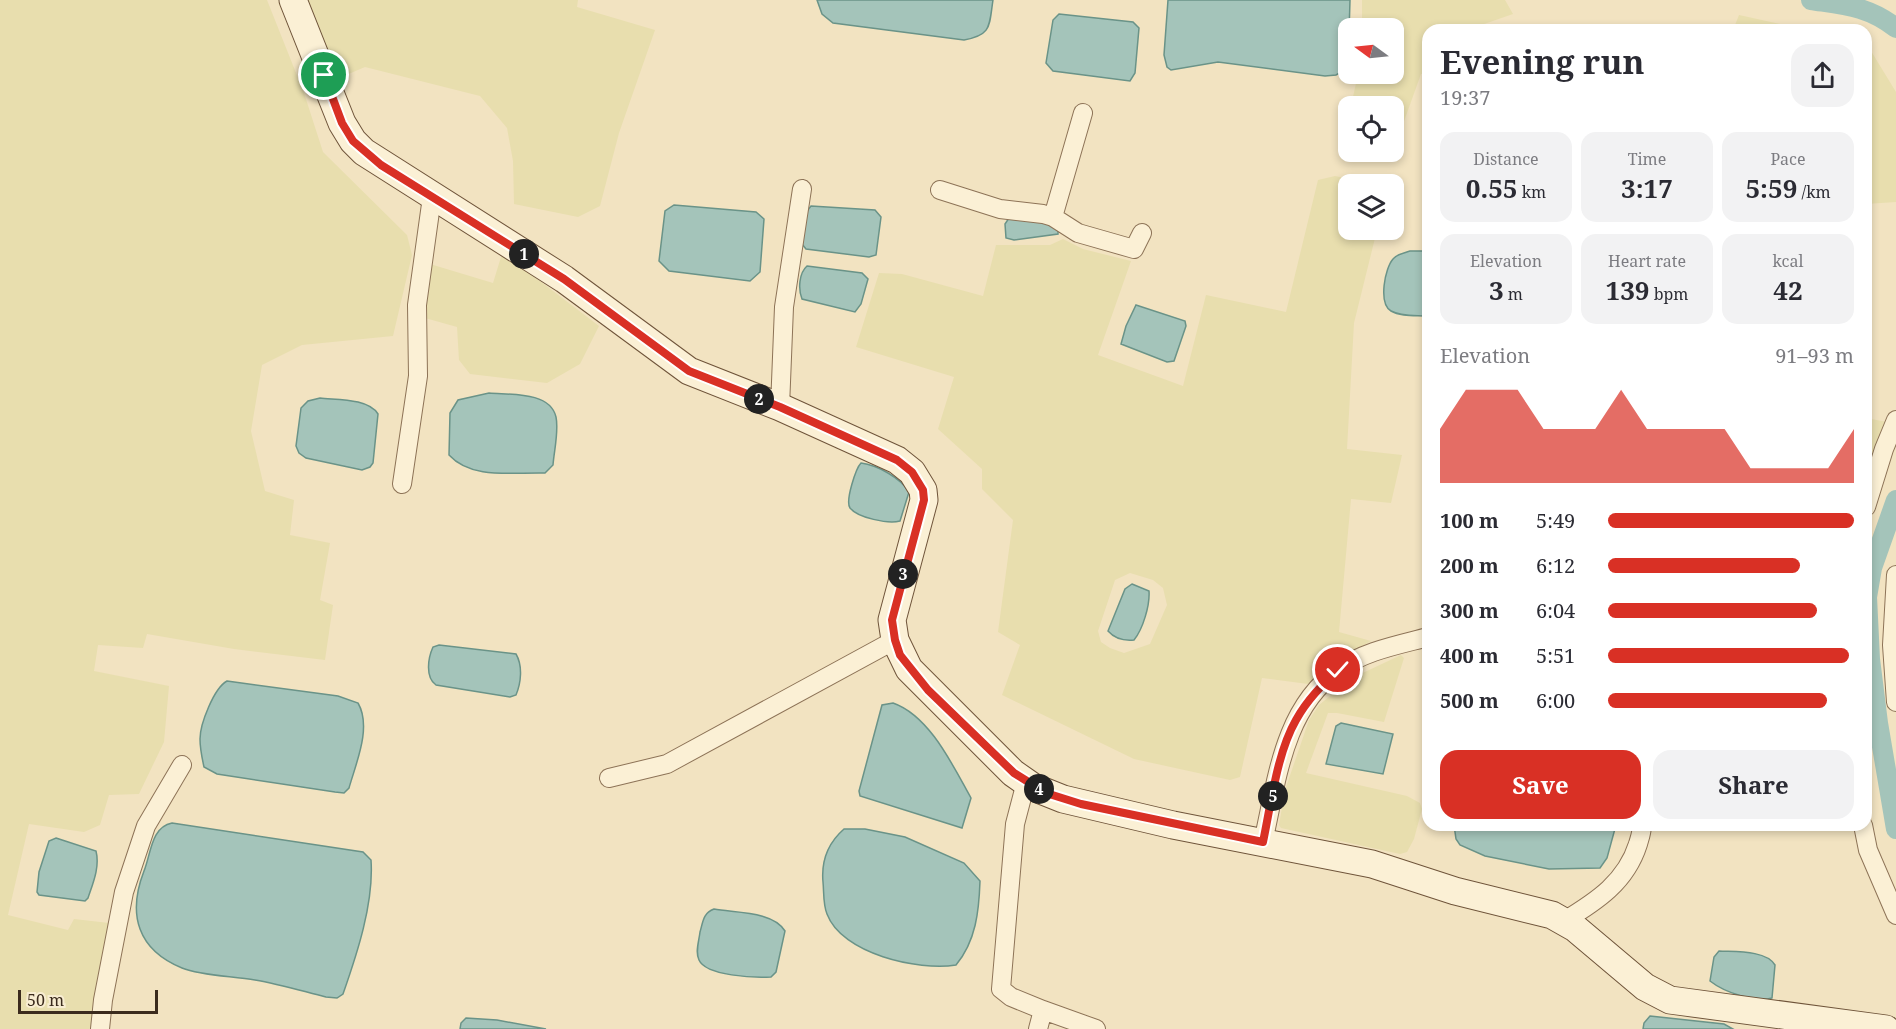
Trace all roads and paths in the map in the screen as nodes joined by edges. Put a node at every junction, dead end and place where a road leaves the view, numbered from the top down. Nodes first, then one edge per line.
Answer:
1 (294, 0) edge
2 (1083, 113) dead end
3 (802, 189) dead end
4 (940, 190) dead end
5 (432, 197) junction
6 (1053, 217) junction
7 (1142, 233) dead end
8 (780, 407) junction
9 (1896, 420) edge
10 (402, 484) dead end
11 (1872, 488) edge
12 (1896, 575) edge
13 (1422, 639) edge
14 (895, 640) junction
15 (1896, 702) edge
16 (182, 765) dead end
17 (609, 778) dead end
18 (1026, 782) junction
19 (1640, 831) edge
20 (1864, 831) edge
21 (1263, 842) junction
22 (1896, 915) edge
23 (1564, 921) junction
24 (1043, 1010) junction
25 (100, 1029) edge
26 (1038, 1029) edge
27 (1096, 1029) edge
28 (1886, 1029) edge

1 - 5 street
2 - 6 street
3 - 8 street
4 - 6 street
5 - 8 street
5 - 10 street
6 - 7 street
8 - 14 street
9 - 11 street
12 - 15 street
13 - 21 street
14 - 17 street
14 - 18 street
16 - 25 street
18 - 21 street
18 - 24 street
19 - 23 street
20 - 22 street
21 - 23 street
23 - 28 street
24 - 26 street
24 - 27 street

